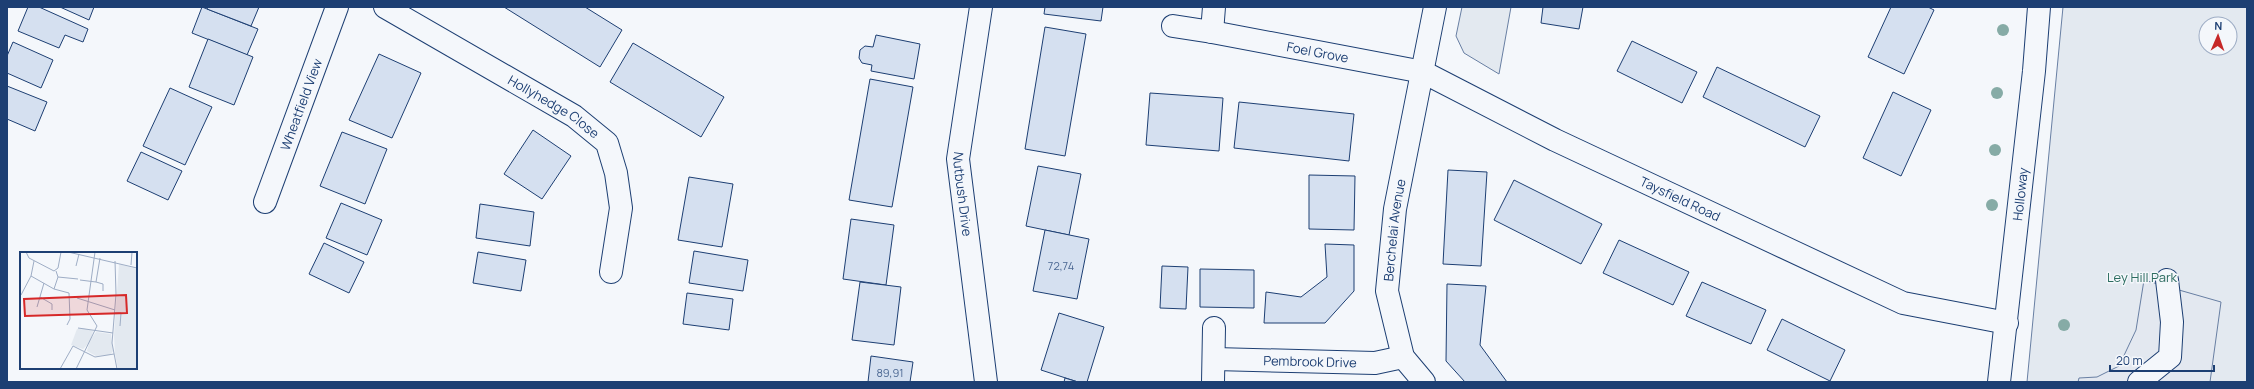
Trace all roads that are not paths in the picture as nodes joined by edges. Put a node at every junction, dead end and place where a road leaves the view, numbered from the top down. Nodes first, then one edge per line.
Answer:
1 (337, 7) edge
2 (385, 7) edge
3 (981, 7) edge
4 (1214, 7) edge
5 (1435, 7) edge
6 (2039, 7) edge
7 (1173, 26) dead end
8 (1212, 32) junction
9 (1423, 72) junction
10 (265, 202) dead end
11 (611, 272) dead end
12 (2168, 280) dead end
13 (2007, 324) junction
14 (1214, 328) dead end
15 (1403, 357) junction
16 (1215, 359) junction
17 (986, 382) edge
18 (1213, 382) edge
19 (1424, 382) edge
20 (2000, 382) edge
21 (2139, 382) edge

1 - 10 street, Wheatfield View
2 - 11 street, Hollyhedge Close
3 - 17 street, Nutbush Drive
4 - 8 street
5 - 9 street
6 - 13 street, Holloway
7 - 8 street, Foel Grove
8 - 9 street, Foel Grove
9 - 13 street, Taysfield Road
9 - 15 street, Berchelai Avenue
12 - 21 street
13 - 20 street, Holloway
14 - 16 street
15 - 16 street, Pembrook Drive
15 - 19 street, Berchelai Avenue
16 - 18 street

